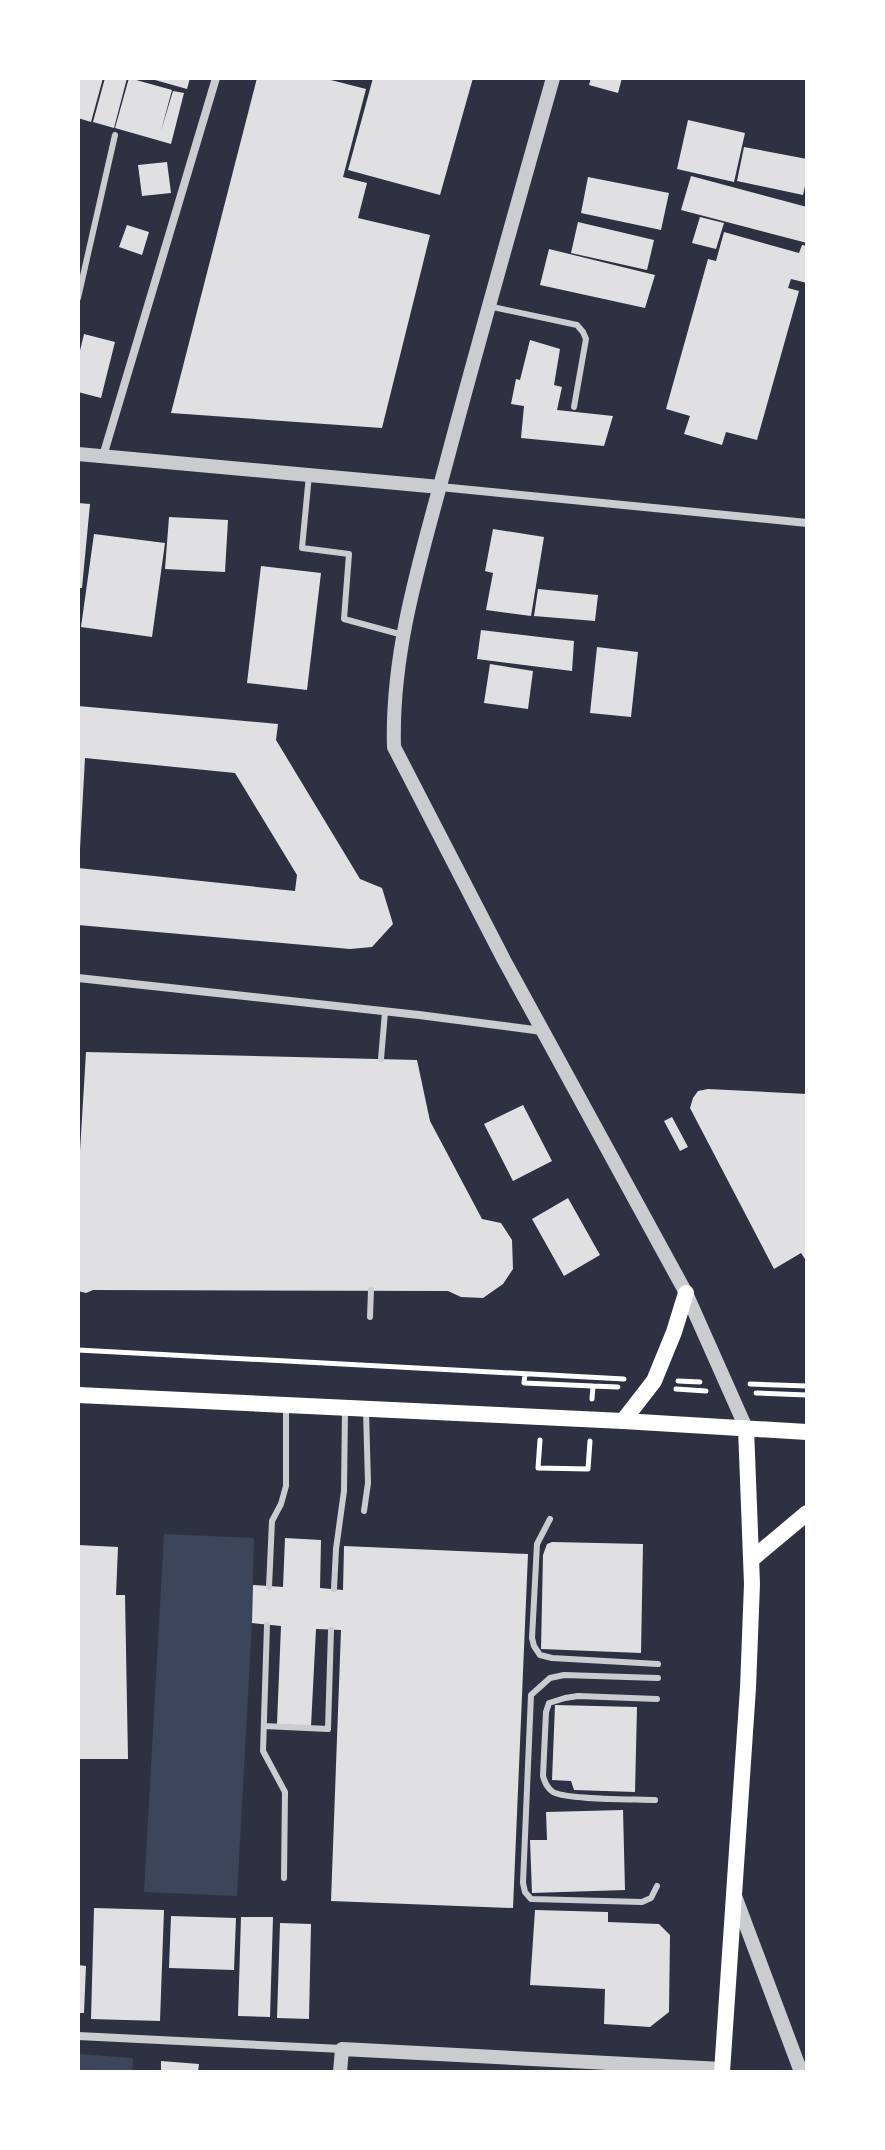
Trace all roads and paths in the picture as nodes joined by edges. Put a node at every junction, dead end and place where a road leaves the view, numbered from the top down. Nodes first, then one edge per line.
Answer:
1 (216, 78) edge
2 (553, 78) edge
3 (115, 135) dead end
4 (78, 298) edge
5 (488, 306) junction
6 (574, 407) dead end
7 (78, 454) edge
8 (103, 456) junction
9 (309, 475) junction
10 (440, 487) junction
11 (807, 523) edge
12 (403, 635) junction
13 (78, 978) edge
14 (385, 1012) junction
15 (543, 1032) junction
16 (381, 1059) dead end
17 (371, 1290) dead end
18 (686, 1293) junction
19 (370, 1317) dead end
20 (78, 1350) edge
21 (593, 1386) dead end
22 (78, 1395) edge
23 (286, 1405) junction
24 (345, 1408) junction
25 (366, 1409) junction
26 (623, 1421) junction
27 (746, 1428) junction
28 (807, 1432) edge
29 (538, 1468) dead end
30 (588, 1469) dead end
31 (364, 1511) dead end
32 (807, 1513) edge
33 (550, 1519) dead end
34 (752, 1559) junction
35 (269, 1587) dead end
36 (334, 1589) dead end
37 (267, 1625) dead end
38 (331, 1630) dead end
39 (658, 1664) dead end
40 (658, 1678) dead end
41 (657, 1699) dead end
42 (264, 1726) junction
43 (655, 1800) dead end
44 (284, 1878) dead end
45 (657, 1886) dead end
46 (735, 1896) junction
47 (78, 2036) edge
48 (342, 2049) junction
49 (722, 2071) edge
50 (340, 2072) edge
51 (801, 2072) edge

1 - 8 street
2 - 5 street
3 - 4 lane
5 - 6 lane
5 - 10 street
7 - 8 street
8 - 9 street
9 - 10 street
9 - 12 lane
10 - 11 street
10 - 12 street
12 - 15 street
13 - 14 street
14 - 15 street
14 - 16 lane
15 - 18 street
17 - 19 lane
18 - 26 main road
18 - 27 street
20 - 21 path
22 - 23 main road
23 - 24 main road
23 - 35 lane
24 - 25 main road
24 - 36 lane
25 - 26 main road
25 - 31 lane
26 - 27 main road
27 - 28 main road
27 - 34 main road
29 - 30 path
32 - 34 main road
33 - 39 lane
34 - 46 main road
37 - 42 lane
38 - 42 lane
40 - 45 lane
41 - 43 lane
42 - 44 lane
46 - 49 main road
46 - 51 street
47 - 48 street
48 - 49 street
48 - 50 street

